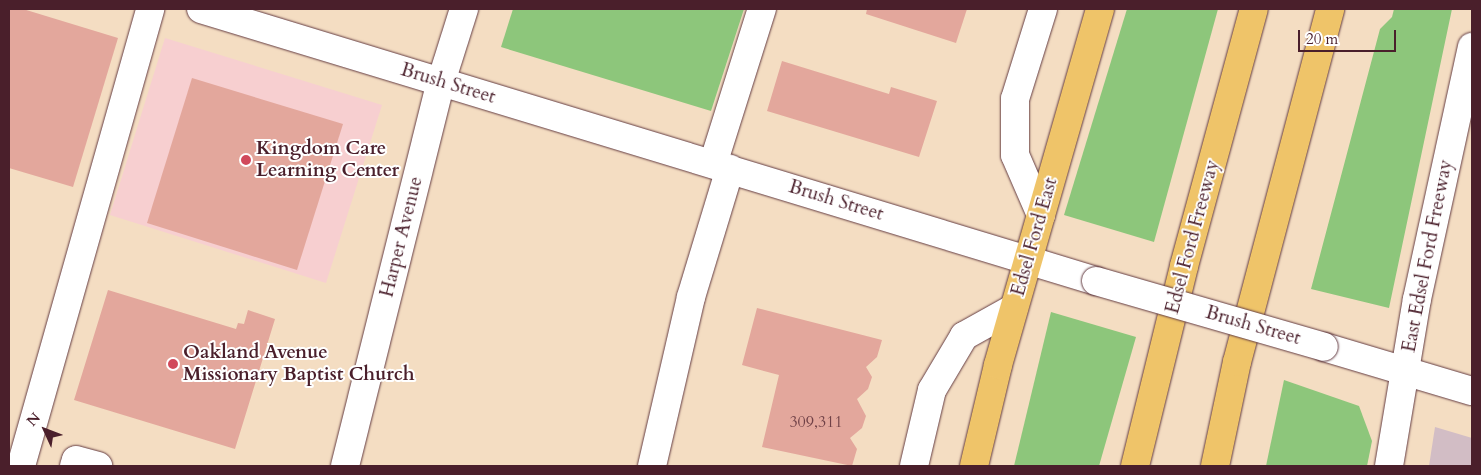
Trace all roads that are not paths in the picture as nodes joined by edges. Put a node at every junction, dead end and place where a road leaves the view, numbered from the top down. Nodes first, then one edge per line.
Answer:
1 (150, 9) edge
2 (201, 9) edge
3 (464, 9) edge
4 (762, 9) edge
5 (1043, 9) edge
6 (1100, 9) edge
7 (1254, 9) edge
8 (1330, 9) edge
9 (1472, 47) edge
10 (441, 82) junction
11 (722, 167) junction
12 (1041, 215) junction
13 (1028, 259) junction
14 (1014, 308) junction
15 (1406, 371) junction
16 (1472, 391) edge
17 (21, 466) edge
18 (74, 466) edge
19 (98, 466) edge
20 (345, 466) edge
21 (652, 466) edge
22 (914, 466) edge
23 (974, 466) edge
24 (1135, 466) edge
25 (1215, 466) edge
26 (1390, 466) edge

1 - 17 street
2 - 10 street, Brush Street
3 - 10 street, Harper Avenue
4 - 11 street
5 - 12 street
6 - 12 main road, Edsel Ford East
7 - 24 main road, Edsel Ford Freeway
8 - 25 main road
9 - 15 street, East Edsel Ford Freeway
10 - 11 street, Brush Street
10 - 20 street, Harper Avenue
11 - 13 street, Brush Street
11 - 21 street
12 - 13 main road, Edsel Ford East
13 - 14 main road, Edsel Ford East
13 - 15 street, Brush Street, bridge
14 - 22 street
14 - 23 main road, Edsel Ford East
15 - 16 street, Brush Street
15 - 26 street, East Edsel Ford Freeway
18 - 19 street

